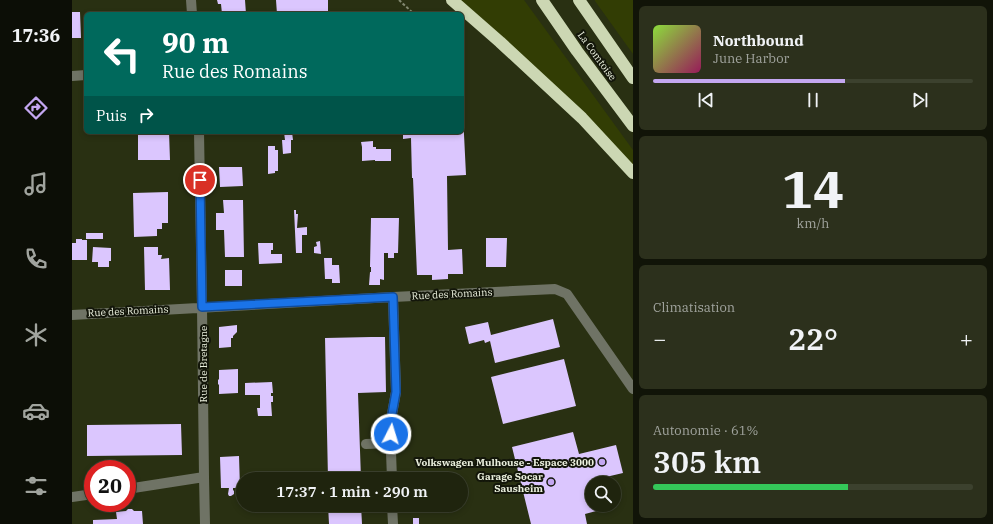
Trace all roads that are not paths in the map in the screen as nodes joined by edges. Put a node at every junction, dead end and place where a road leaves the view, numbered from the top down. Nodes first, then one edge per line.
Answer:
1 (192, 0) edge
2 (452, 0) edge
3 (542, 0) edge
4 (578, 0) edge
5 (192, 12) edge
6 (84, 75) edge
7 (72, 76) edge
8 (633, 78) edge
9 (633, 126) edge
10 (199, 134) edge
11 (633, 173) edge
12 (393, 297) junction
13 (202, 307) junction
14 (72, 315) edge
15 (633, 389) edge
16 (391, 443) junction
17 (366, 444) dead end
18 (392, 472) edge
19 (204, 477) junction
20 (136, 488) edge
21 (84, 495) edge
22 (72, 497) edge
23 (392, 512) edge
24 (206, 524) edge
25 (393, 524) edge

1 - 5 street
2 - 11 highway
3 - 9 highway, La Comtoise
4 - 8 highway, La Comtoise
6 - 7 street
10 - 13 street, Rue de Bretagne
12 - 13 street, Rue des Romains
12 - 15 street, Rue des Romains
12 - 16 street
13 - 14 street, Rue des Romains
13 - 19 street, Rue de Bretagne
16 - 17 street
16 - 18 street
19 - 20 street
19 - 24 street, Rue de Bretagne
21 - 22 street
23 - 25 street

